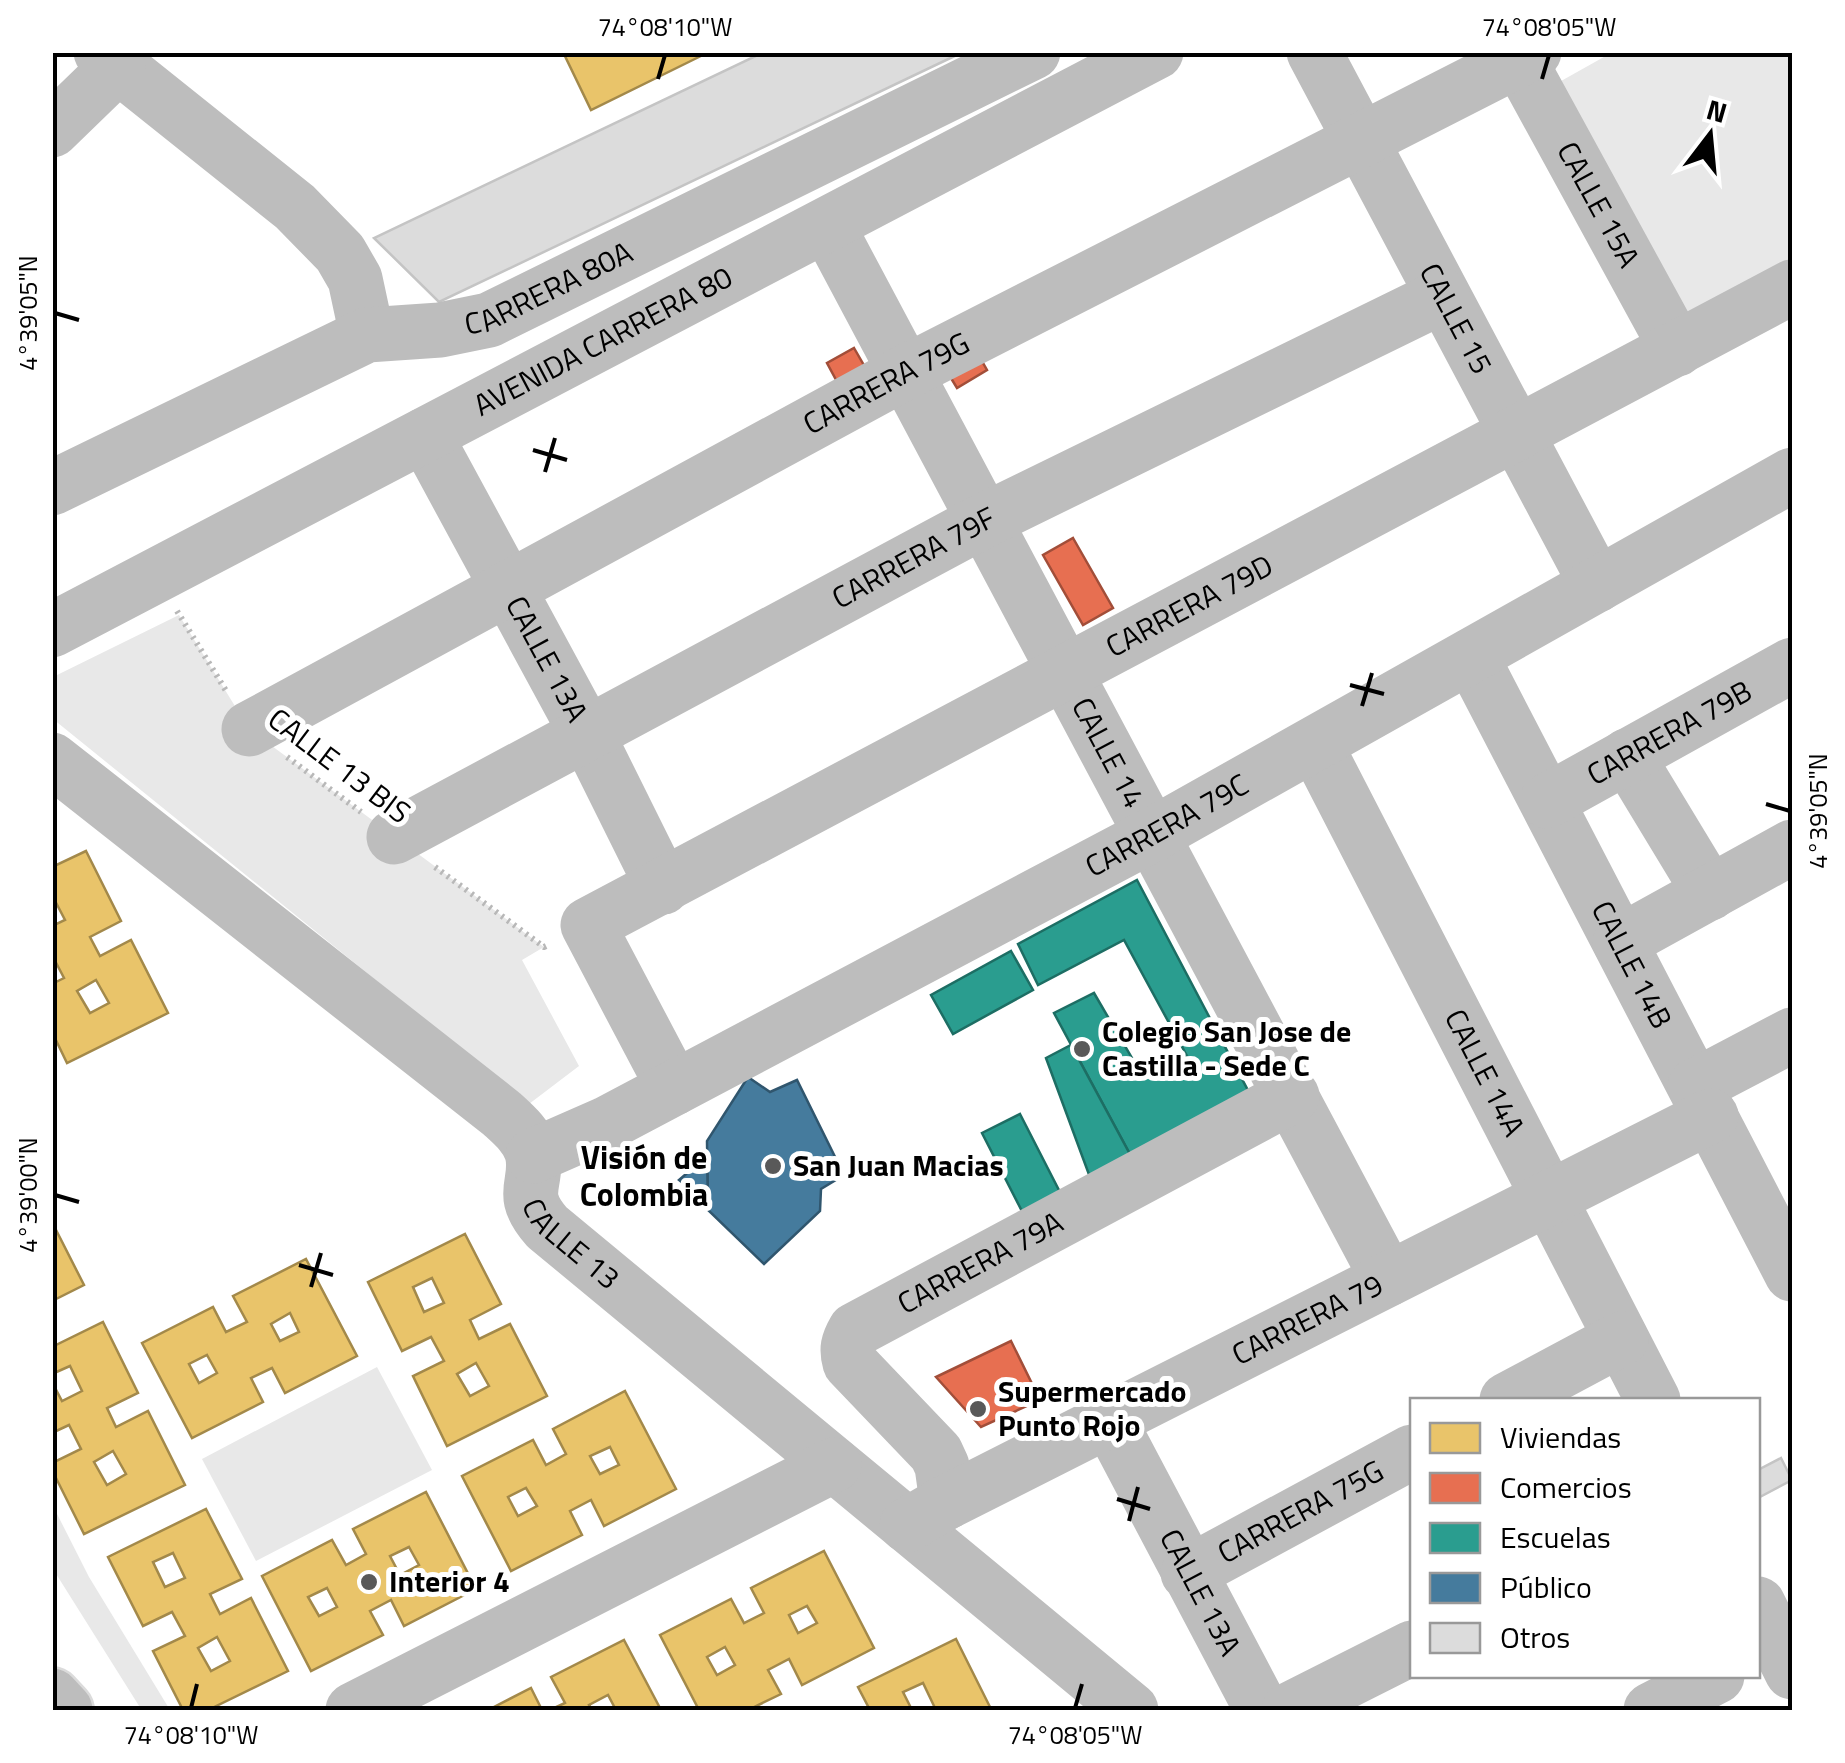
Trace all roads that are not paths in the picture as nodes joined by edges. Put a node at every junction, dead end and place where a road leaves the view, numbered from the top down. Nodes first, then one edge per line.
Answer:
1 (1033, 52) edge
2 (1156, 52) edge
3 (1314, 52) edge
4 (1526, 56) edge
5 (109, 59) edge
6 (52, 130) edge
7 (1362, 141) junction
8 (827, 225) junction
9 (1792, 287) edge
10 (1444, 296) junction
11 (367, 336) junction
12 (1677, 349) junction
13 (906, 372) junction
14 (425, 434) junction
15 (1517, 434) junction
16 (1792, 475) edge
17 (52, 488) edge
18 (985, 520) junction
19 (1598, 585) junction
20 (508, 588) junction
21 (52, 630) edge
22 (1471, 656) junction
23 (1792, 665) edge
24 (1066, 672) junction
25 (249, 729) road end
26 (587, 734) junction
27 (1315, 744) junction
28 (1627, 756) junction
29 (52, 760) edge
30 (1547, 801) junction
31 (1152, 836) junction
32 (394, 837) road end
33 (1792, 847) edge
34 (663, 888) junction
35 (1710, 893) junction
36 (1620, 942) junction
37 (1792, 1034) edge
38 (674, 1088) junction
39 (1292, 1096) junction
40 (1703, 1101) junction
41 (533, 1156) junction
42 (1548, 1198) junction
43 (1788, 1254) edge
44 (1388, 1279) junction
45 (1621, 1338) junction
46 (1511, 1398) edge
47 (1651, 1398) edge
48 (1109, 1420) junction
49 (1410, 1453) edge
50 (834, 1465) junction
51 (927, 1514) junction
52 (1188, 1573) junction
53 (1410, 1649) edge
54 (1714, 1678) edge
55 (52, 1696) edge
56 (65, 1710) edge
57 (353, 1710) edge
58 (1132, 1710) edge
59 (1262, 1710) edge
60 (1290, 1710) edge
61 (1650, 1710) edge

1 - 11 street, CARRERA 80A
2 - 8 street, AVENIDA CARRERA 80
3 - 7 street, CALLE 15
4 - 7 street, CARRERA 79G
4 - 12 street, CALLE 15A
5 - 6 street
5 - 11 street
7 - 10 street, CALLE 15
7 - 13 street, CARRERA 79G
8 - 13 street, CALLE 14
8 - 14 street, AVENIDA CARRERA 80
9 - 12 street, CARRERA 79D
10 - 15 street, CALLE 15
10 - 18 street, CARRERA 79F
11 - 17 street, CARRERA 80A
12 - 15 street, CARRERA 79D
13 - 18 street, CALLE 14
13 - 20 street, CARRERA 79G
14 - 20 street, CALLE 13A
14 - 21 street, AVENIDA CARRERA 80
15 - 19 street, CALLE 15
15 - 24 street, CARRERA 79D
16 - 19 street, CARRERA 79C
18 - 24 street, CALLE 14
18 - 26 street, CARRERA 79F
19 - 22 street, CARRERA 79C
20 - 25 street, CARRERA 79G
20 - 26 street, CALLE 13A
22 - 27 street, CARRERA 79C
22 - 30 street, CALLE 14B
23 - 28 street, CARRERA 79B
24 - 31 street, CALLE 14
24 - 34 street, CARRERA 79D
26 - 32 street, CARRERA 79F
26 - 34 street, CALLE 13A
27 - 31 street, CARRERA 79C
27 - 42 street, CALLE 14A
28 - 30 street, CARRERA 79B
28 - 35 street
29 - 41 street, CALLE 13
30 - 36 street, CALLE 14B
31 - 38 street, CARRERA 79C
31 - 39 street, CALLE 14
33 - 35 street
34 - 38 street, CARRERA 79D
35 - 36 street
36 - 40 street, CALLE 14B
37 - 40 street, CARRERA 79
38 - 41 street, CARRERA 79C
39 - 44 street, CALLE 14
39 - 51 street, CARRERA 79A
40 - 42 street, CARRERA 79
40 - 43 street, CALLE 14B
41 - 50 street, CALLE 13
42 - 44 street, CARRERA 79
42 - 45 street, CALLE 14A
44 - 48 street, CARRERA 79
45 - 46 street
45 - 47 street, CALLE 14A
48 - 51 street, CARRERA 79
48 - 52 street, CALLE 13A
49 - 52 street, CARRERA 75G
50 - 51 street, CALLE 13
50 - 57 street
51 - 58 street, CALLE 13
52 - 59 street, CALLE 13A
53 - 60 street
54 - 61 street
55 - 56 street

